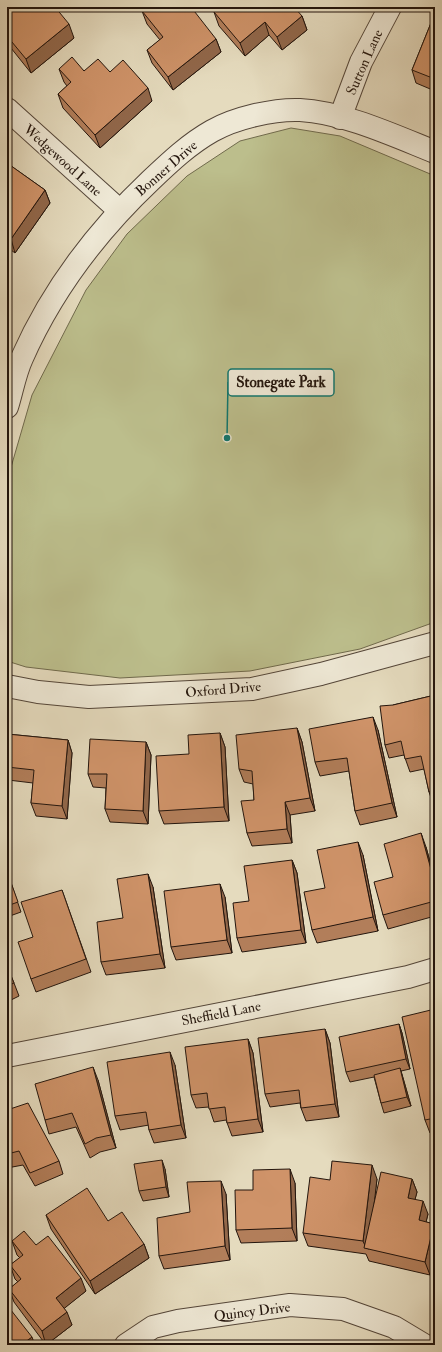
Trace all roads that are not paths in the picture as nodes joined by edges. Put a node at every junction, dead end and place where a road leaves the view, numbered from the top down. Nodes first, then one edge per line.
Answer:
1 (390, 7) edge
2 (7, 109) edge
3 (340, 118) junction
4 (435, 152) edge
5 (119, 210) junction
6 (7, 407) edge
7 (435, 643) edge
8 (7, 686) edge
9 (435, 969) edge
10 (7, 1056) edge
11 (126, 1345) edge
12 (424, 1345) edge

1 - 3 street, Sutton Lane
2 - 5 street, Wedgewood Lane
3 - 4 street, Bonner Drive
3 - 5 street, Bonner Drive
5 - 6 street, Bonner Drive
7 - 8 street, Oxford Drive
9 - 10 street, Sheffield Lane
11 - 12 street, Quincy Drive

